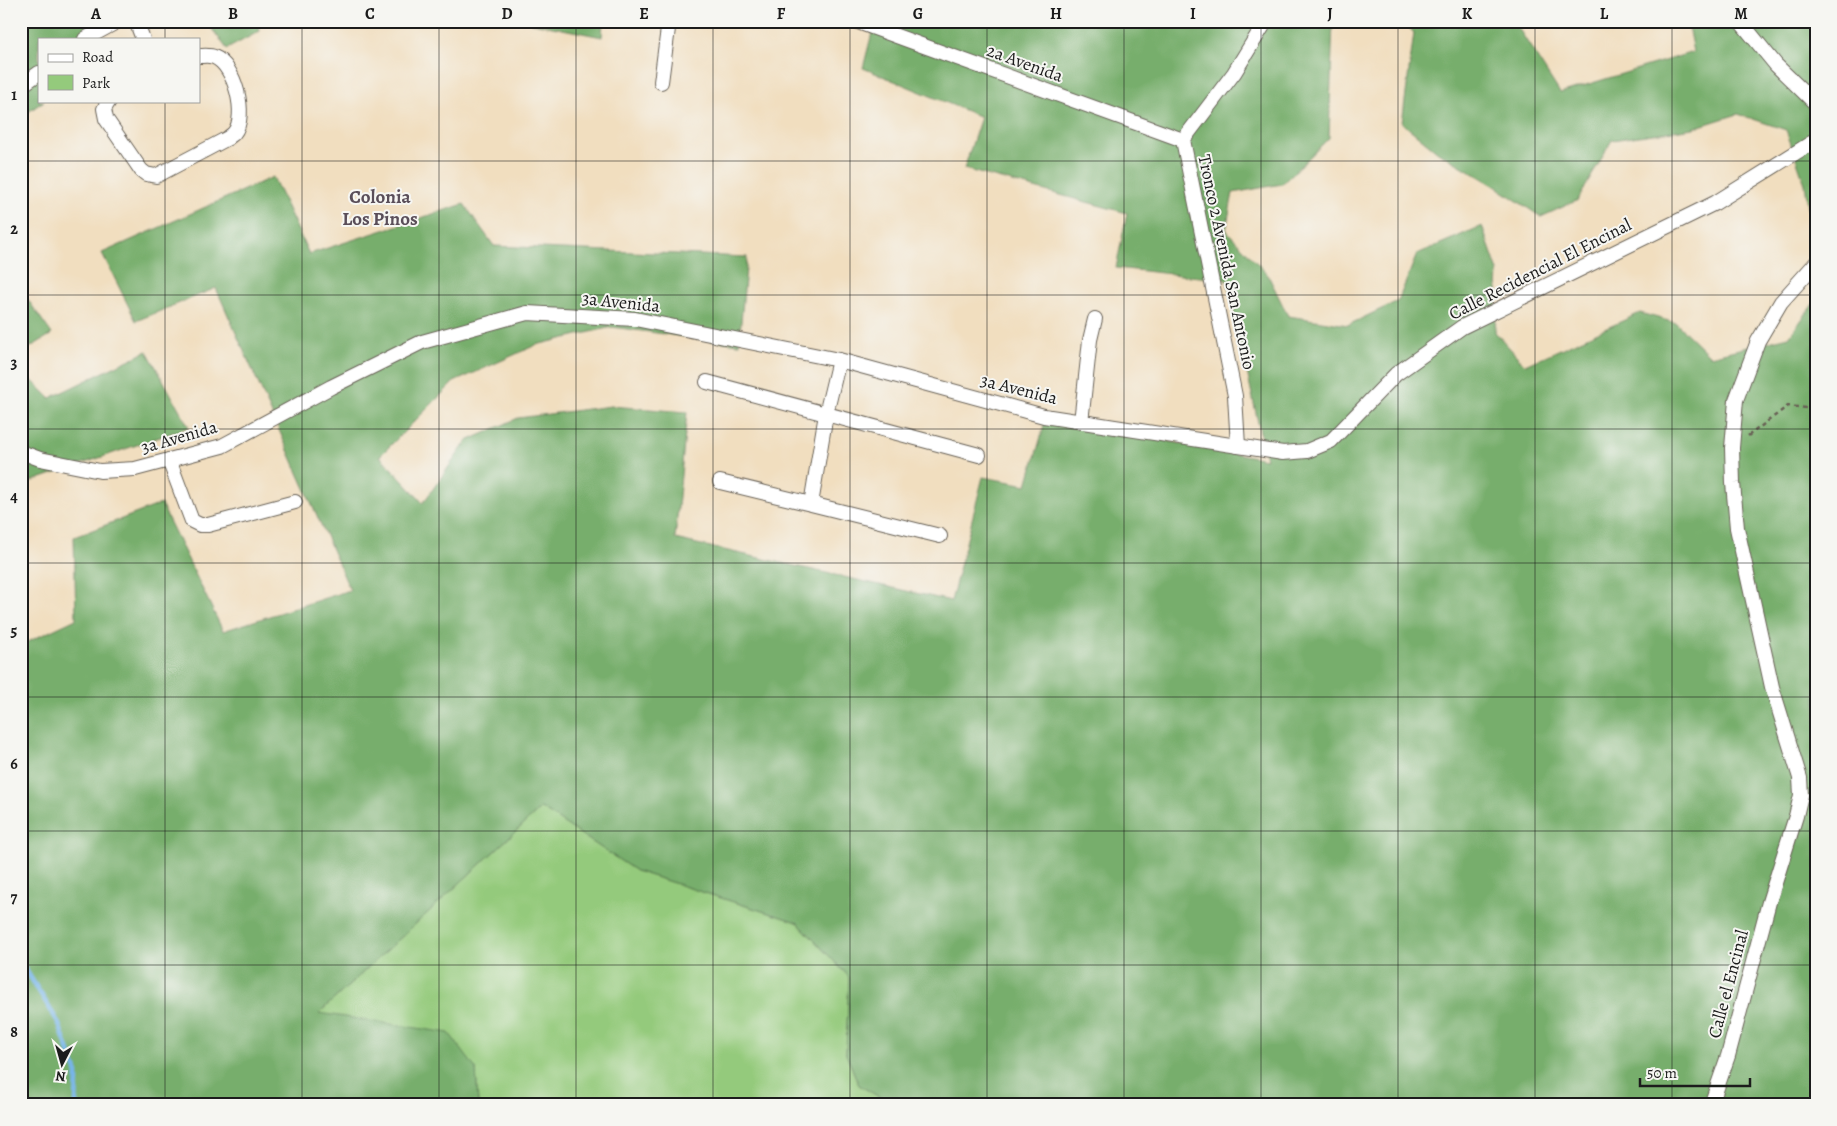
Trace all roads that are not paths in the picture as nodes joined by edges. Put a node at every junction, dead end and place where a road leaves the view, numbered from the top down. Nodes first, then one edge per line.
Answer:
1 (118, 21) edge
2 (136, 21) edge
3 (669, 21) edge
4 (855, 21) edge
5 (1266, 21) edge
6 (1740, 21) edge
7 (87, 38) edge
8 (143, 38) edge
9 (200, 56) edge
10 (38, 74) edge
11 (661, 82) dead end
12 (21, 86) edge
13 (108, 102) edge
14 (1816, 104) edge
15 (1183, 140) junction
16 (1816, 140) edge
17 (1816, 263) edge
18 (1095, 319) dead end
19 (839, 360) junction
20 (707, 382) dead end
21 (826, 414) junction
22 (1081, 422) junction
23 (1238, 446) junction
24 (21, 452) edge
25 (979, 455) dead end
26 (169, 460) junction
27 (720, 482) dead end
28 (295, 502) dead end
29 (811, 504) junction
30 (940, 536) dead end
31 (1711, 1105) edge

1 - 7 street
2 - 8 street
3 - 11 street
4 - 15 street, 2a Avenida
5 - 15 street, Tronco 2 Avenida San Antonio
6 - 14 street
9 - 13 street
10 - 12 street
15 - 23 street, Tronco 2 Avenida San Antonio
16 - 23 street, Calle Recidencial El Encinal
17 - 31 street, Calle el Encinal
18 - 22 street
19 - 21 street
19 - 22 street, 3a Avenida
19 - 26 street, 3a Avenida
20 - 21 street
21 - 25 street
21 - 29 street
22 - 23 street, 3a Avenida
24 - 26 street, 3a Avenida
26 - 28 street
27 - 29 street
29 - 30 street

